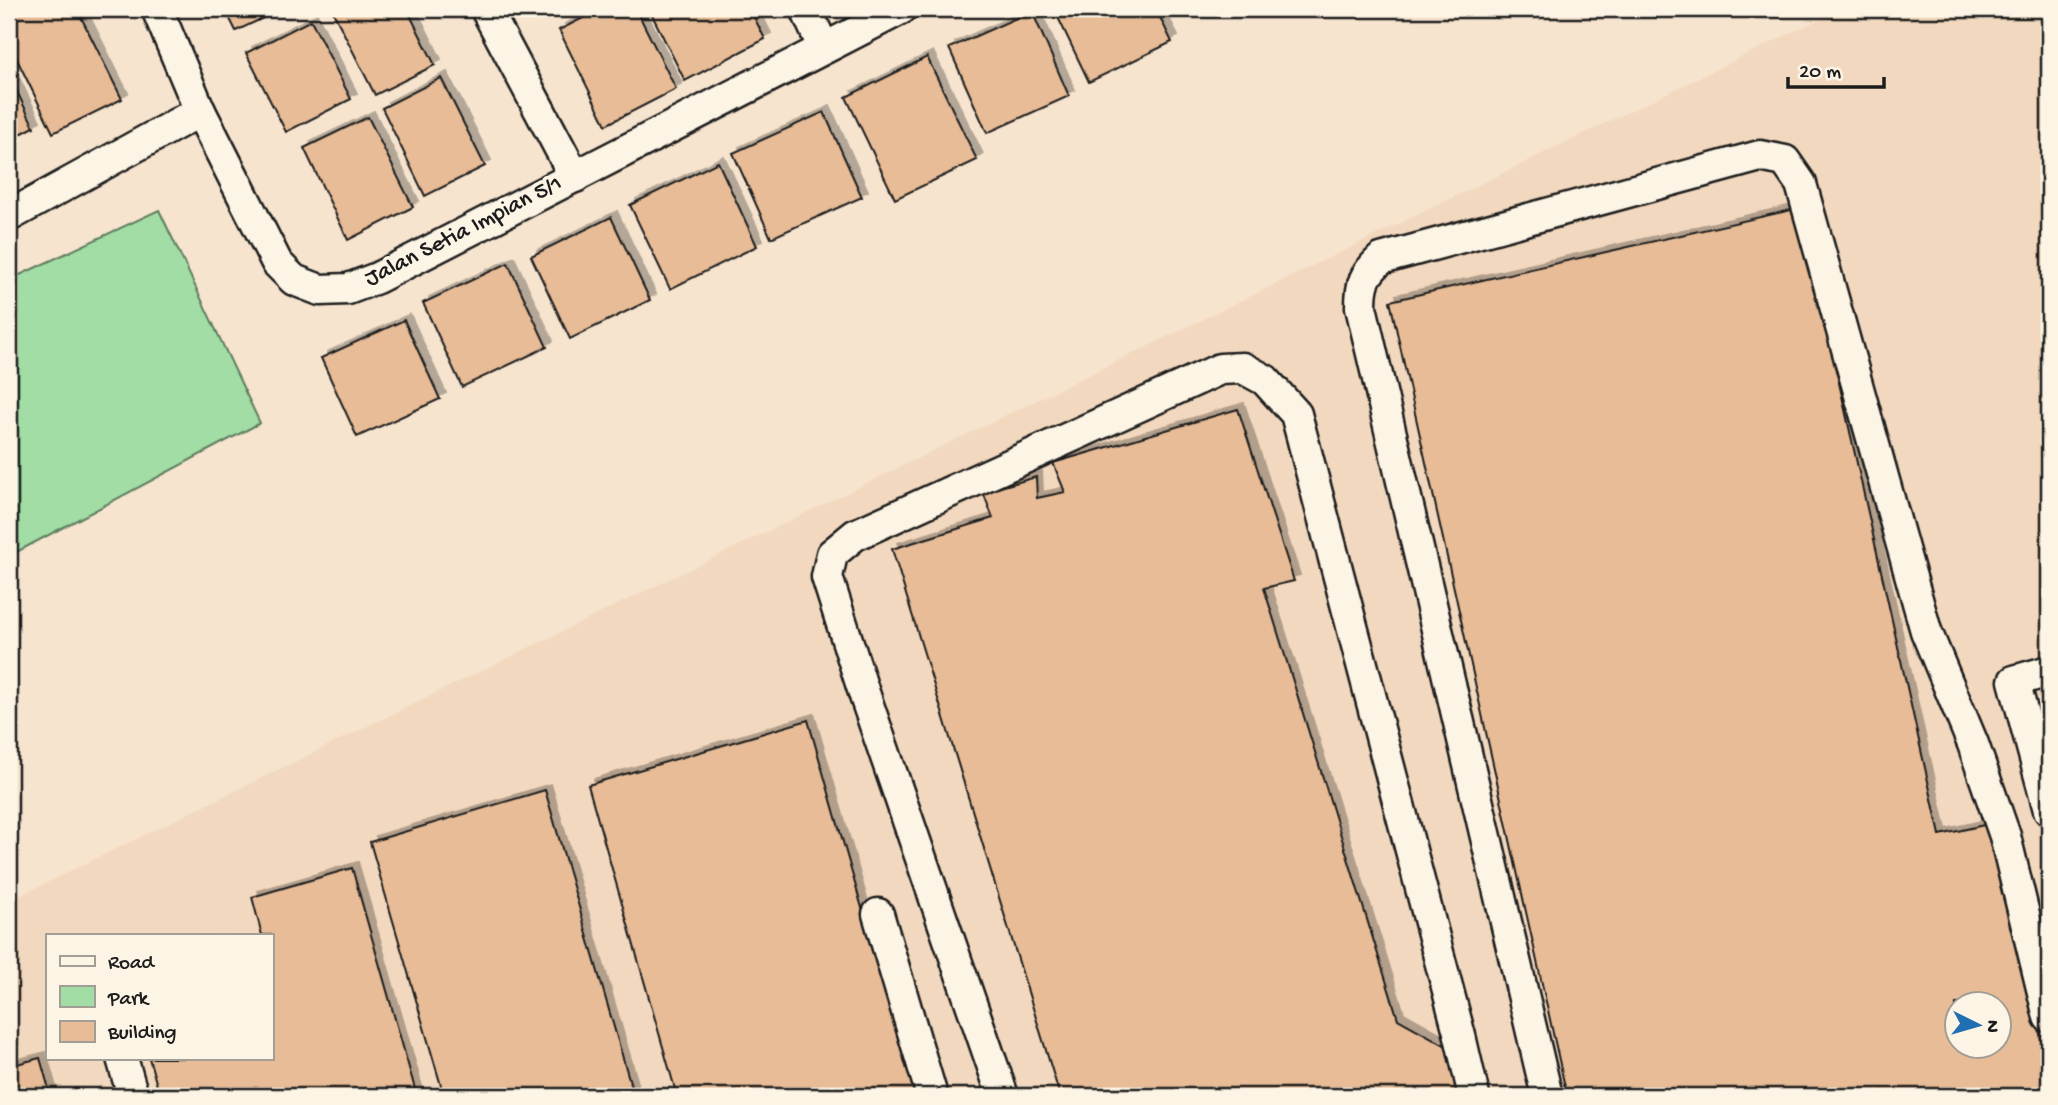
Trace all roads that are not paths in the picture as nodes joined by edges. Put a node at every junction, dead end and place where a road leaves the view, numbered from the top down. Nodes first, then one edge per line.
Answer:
1 (157, 9) edge
2 (486, 9) edge
3 (806, 9) edge
4 (901, 9) edge
5 (823, 47) junction
6 (200, 111) junction
7 (575, 177) junction
8 (9, 216) edge
9 (2049, 671) edge
10 (2049, 810) edge
11 (878, 914) dead end
12 (2049, 1017) edge
13 (123, 1060) edge
14 (133, 1096) edge
15 (932, 1096) edge
16 (1003, 1096) edge
17 (1474, 1096) edge
18 (1547, 1096) edge

1 - 6 street, Jalan Setia Impian 5/1
2 - 7 street
3 - 5 street
4 - 5 street, Jalan Setia Impian 5/1
5 - 7 street, Jalan Setia Impian 5/1
6 - 7 street, Jalan Setia Impian 5/1
6 - 8 street
9 - 10 street
11 - 15 street
12 - 18 street
13 - 14 street
16 - 17 street

